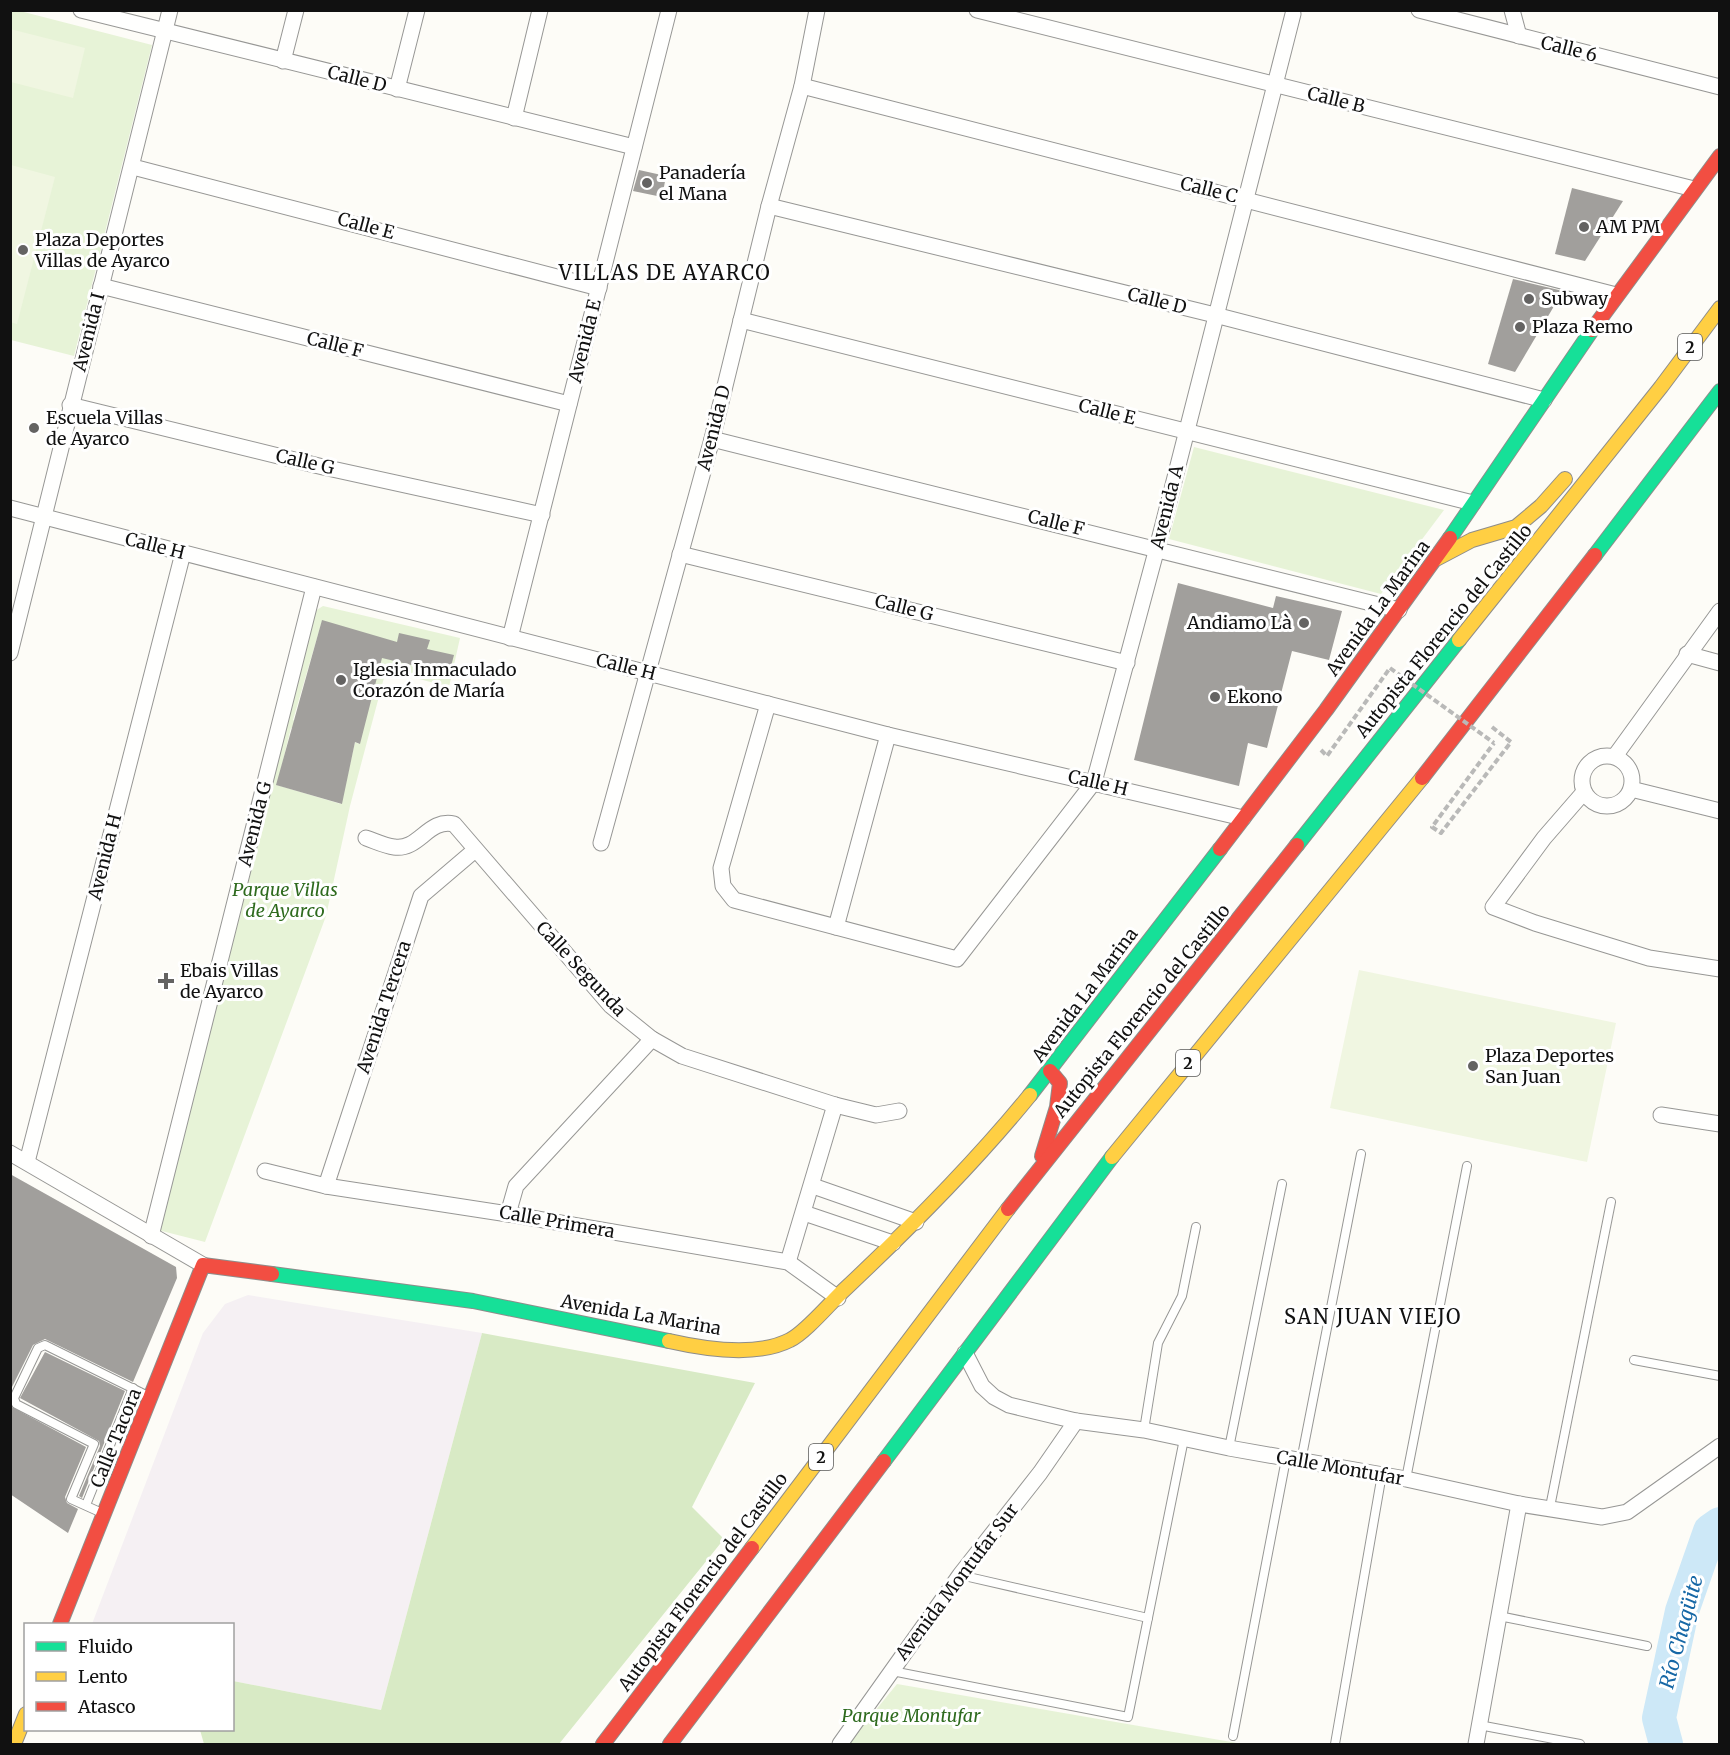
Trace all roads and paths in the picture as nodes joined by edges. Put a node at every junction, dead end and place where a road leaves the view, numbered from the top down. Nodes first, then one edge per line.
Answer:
1 (81, 10) edge
2 (170, 10) edge
3 (296, 10) edge
4 (417, 10) edge
5 (540, 10) edge
6 (669, 10) edge
7 (817, 10) edge
8 (978, 10) edge
9 (1419, 10) edge
10 (1512, 10) edge
11 (1293, 14) dead end
12 (164, 32) junction
13 (1519, 36) junction
14 (284, 61) junction
15 (1275, 85) junction
16 (802, 86) junction
17 (1719, 87) edge
18 (397, 90) junction
19 (514, 118) junction
20 (634, 147) junction
21 (1719, 156) edge
22 (133, 167) junction
23 (1694, 189) junction
24 (1247, 200) junction
25 (769, 206) junction
26 (101, 286) junction
27 (599, 288) junction
28 (1616, 295) junction
29 (1719, 308) edge
30 (1215, 315) junction
31 (741, 320) junction
32 (1661, 387) junction
33 (1719, 392) edge
34 (1544, 400) junction
35 (569, 404) junction
36 (70, 405) junction
37 (1186, 432) junction
38 (1605, 433) dead end
39 (712, 440) junction
40 (1577, 466) dead end
41 (1473, 503) junction
42 (10, 508) edge
43 (542, 515) junction
44 (46, 518) junction
45 (1157, 548) junction
46 (183, 553) junction
47 (680, 554) junction
48 (1436, 560) junction
49 (314, 587) junction
50 (1399, 610) junction
51 (1719, 611) edge
52 (510, 638) junction
53 (10, 653) edge
54 (1687, 654) junction
55 (1127, 663) junction
56 (1719, 663) edge
57 (648, 673) junction
58 (768, 704) junction
59 (1475, 713) junction
60 (888, 735) junction
61 (1318, 747) dead end
62 (1615, 756) junction
63 (1094, 782) junction
64 (1632, 789) junction
65 (1584, 792) junction
66 (1719, 811) edge
67 (1243, 818) junction
68 (366, 838) dead end
69 (601, 843) dead end
70 (475, 850) junction
71 (836, 927) junction
72 (1719, 969) edge
73 (652, 1039) junction
74 (1050, 1071) junction
75 (835, 1105) junction
76 (899, 1111) dead end
77 (1660, 1115) dead end
78 (1719, 1124) edge
79 (10, 1153) edge
80 (1361, 1154) dead end
81 (27, 1161) junction
82 (1467, 1166) dead end
83 (1038, 1170) junction
84 (265, 1171) dead end
85 (1282, 1184) dead end
86 (813, 1185) junction
87 (326, 1186) junction
88 (1611, 1202) dead end
89 (804, 1213) junction
90 (508, 1214) junction
91 (916, 1222) junction
92 (1196, 1227) dead end
93 (151, 1236) junction
94 (893, 1243) junction
95 (788, 1262) junction
96 (203, 1264) junction
97 (838, 1298) junction
98 (965, 1353) junction
99 (1634, 1360) dead end
100 (1719, 1376) edge
101 (133, 1388) junction
102 (152, 1398) junction
103 (1076, 1421) junction
104 (1144, 1430) junction
105 (1184, 1439) junction
106 (1719, 1446) edge
107 (1229, 1448) junction
108 (1294, 1460) junction
109 (1382, 1474) junction
110 (1406, 1479) junction
111 (1519, 1504) junction
112 (86, 1505) junction
113 (1550, 1507) junction
114 (105, 1514) junction
115 (960, 1575) junction
116 (1499, 1616) junction
117 (1148, 1618) junction
118 (60, 1623) edge
119 (1647, 1646) dead end
120 (891, 1671) junction
121 (24, 1718) edge
122 (1479, 1725) junction
123 (15, 1734) edge
124 (1233, 1736) dead end
125 (603, 1744) edge
126 (669, 1744) edge
127 (840, 1744) edge
128 (1335, 1744) edge
129 (1476, 1744) edge
130 (1580, 1744) edge

1 - 12 street, Calle D
2 - 12 street, Avenida I
3 - 14 street
4 - 18 street
5 - 19 street
6 - 20 street, Avenida E
7 - 16 street, Avenida D
8 - 15 street, Calle B
9 - 13 street, Calle 6
10 - 13 street
11 - 15 street, Avenida A
12 - 14 street, Calle D
12 - 22 street, Avenida I
13 - 17 street, Calle 6
14 - 18 street, Calle D
15 - 23 street, Calle B
15 - 24 street, Avenida A
16 - 24 street, Calle C
16 - 25 street, Avenida D
18 - 19 street, Calle D
19 - 20 street, Calle D
20 - 27 street, Avenida E
21 - 23 main road, Avenida La Marina
22 - 26 street, Avenida I
22 - 27 street, Calle E
23 - 28 main road, Avenida La Marina
24 - 28 street, Calle C
24 - 30 street, Avenida A
25 - 30 street, Calle D
25 - 31 street, Avenida D
26 - 35 street, Calle F
26 - 36 street, Avenida I
27 - 35 street, Avenida E
28 - 34 main road, Avenida La Marina
29 - 32 main road, Autopista Florencio del Castillo / 2
30 - 34 street, Calle D
30 - 37 street, Avenida A
31 - 37 street, Calle E
31 - 39 street, Avenida D
32 - 38 main road
32 - 83 main road, Autopista Florencio del Castillo / 2
33 - 59 main road, 2
34 - 41 main road, Avenida La Marina
35 - 43 street, Avenida E
36 - 43 street, Calle G
36 - 44 street, Avenida I
37 - 41 street, Calle E
37 - 45 street, Avenida A
39 - 45 street, Calle F
39 - 47 street, Avenida D
40 - 48 main road
41 - 48 main road, Avenida La Marina
42 - 44 street, Calle H
43 - 52 street, Avenida E
44 - 46 street, Calle H
44 - 53 street, Avenida I
45 - 50 street, Calle F
45 - 55 street, Avenida A
46 - 49 street, Calle H
46 - 81 street, Avenida H
47 - 55 street, Calle G
47 - 57 street, Avenida D
48 - 50 main road, Avenida La Marina
49 - 52 street, Calle H
49 - 93 street, Avenida G
50 - 67 main road, Avenida La Marina
51 - 54 street
52 - 57 street, Calle H
54 - 56 street
54 - 62 street
55 - 63 street, Avenida A
57 - 58 street, Calle H
57 - 69 street, Avenida D
58 - 60 street, Calle H
58 - 71 street
59 - 61 path, bridge
59 - 98 main road, 2
60 - 63 street, Calle H
60 - 71 street
62 - 64 street
62 - 65 street
63 - 67 street, Calle H
63 - 71 street, Avenida A
64 - 65 street
64 - 66 street
65 - 72 street
67 - 74 main road, Avenida La Marina
68 - 70 street, Calle Segunda
70 - 73 street, Calle Segunda
70 - 87 street, Avenida Tercera
73 - 75 street, Calle Segunda
73 - 90 street
74 - 83 main road
74 - 91 main road, Avenida La Marina
75 - 76 street, Calle Segunda
75 - 86 street
77 - 78 street
79 - 81 street
80 - 108 lane
81 - 93 street
82 - 110 lane
83 - 125 main road, Autopista Florencio del Castillo / 2
84 - 87 street, Calle Primera
85 - 107 lane
86 - 89 street
86 - 91 street
87 - 90 street, Calle Primera
88 - 113 lane
89 - 94 street
89 - 95 street
90 - 95 street, Calle Primera
91 - 94 main road, Avenida La Marina
92 - 104 lane
93 - 96 street
94 - 97 main road, Avenida La Marina
95 - 97 street, Calle Primera
96 - 97 main road, Avenida La Marina
96 - 102 main road, Calle Tacora
98 - 103 street, Calle Montufar
98 - 126 main road, 2
99 - 100 lane
101 - 102 lane
101 - 112 lane
101 - 112 lane
102 - 114 main road, Calle Tacora
103 - 104 street, Calle Montufar
103 - 115 street, Avenida Montufar Sur
104 - 105 street, Calle Montufar
105 - 107 street, Calle Montufar
105 - 117 lane
106 - 113 street, Calle Montufar
107 - 108 street, Calle Montufar
108 - 109 street, Calle Montufar
108 - 124 lane
109 - 110 street, Calle Montufar
109 - 128 lane
110 - 111 street, Calle Montufar
111 - 113 street, Calle Montufar
111 - 116 street
112 - 114 lane
114 - 118 main road, Calle Tacora
115 - 117 lane
115 - 120 street, Avenida Montufar Sur
116 - 119 lane
116 - 122 street
117 - 120 lane
120 - 127 street, Avenida Montufar Sur
121 - 123 main road
122 - 129 street
122 - 130 lane

